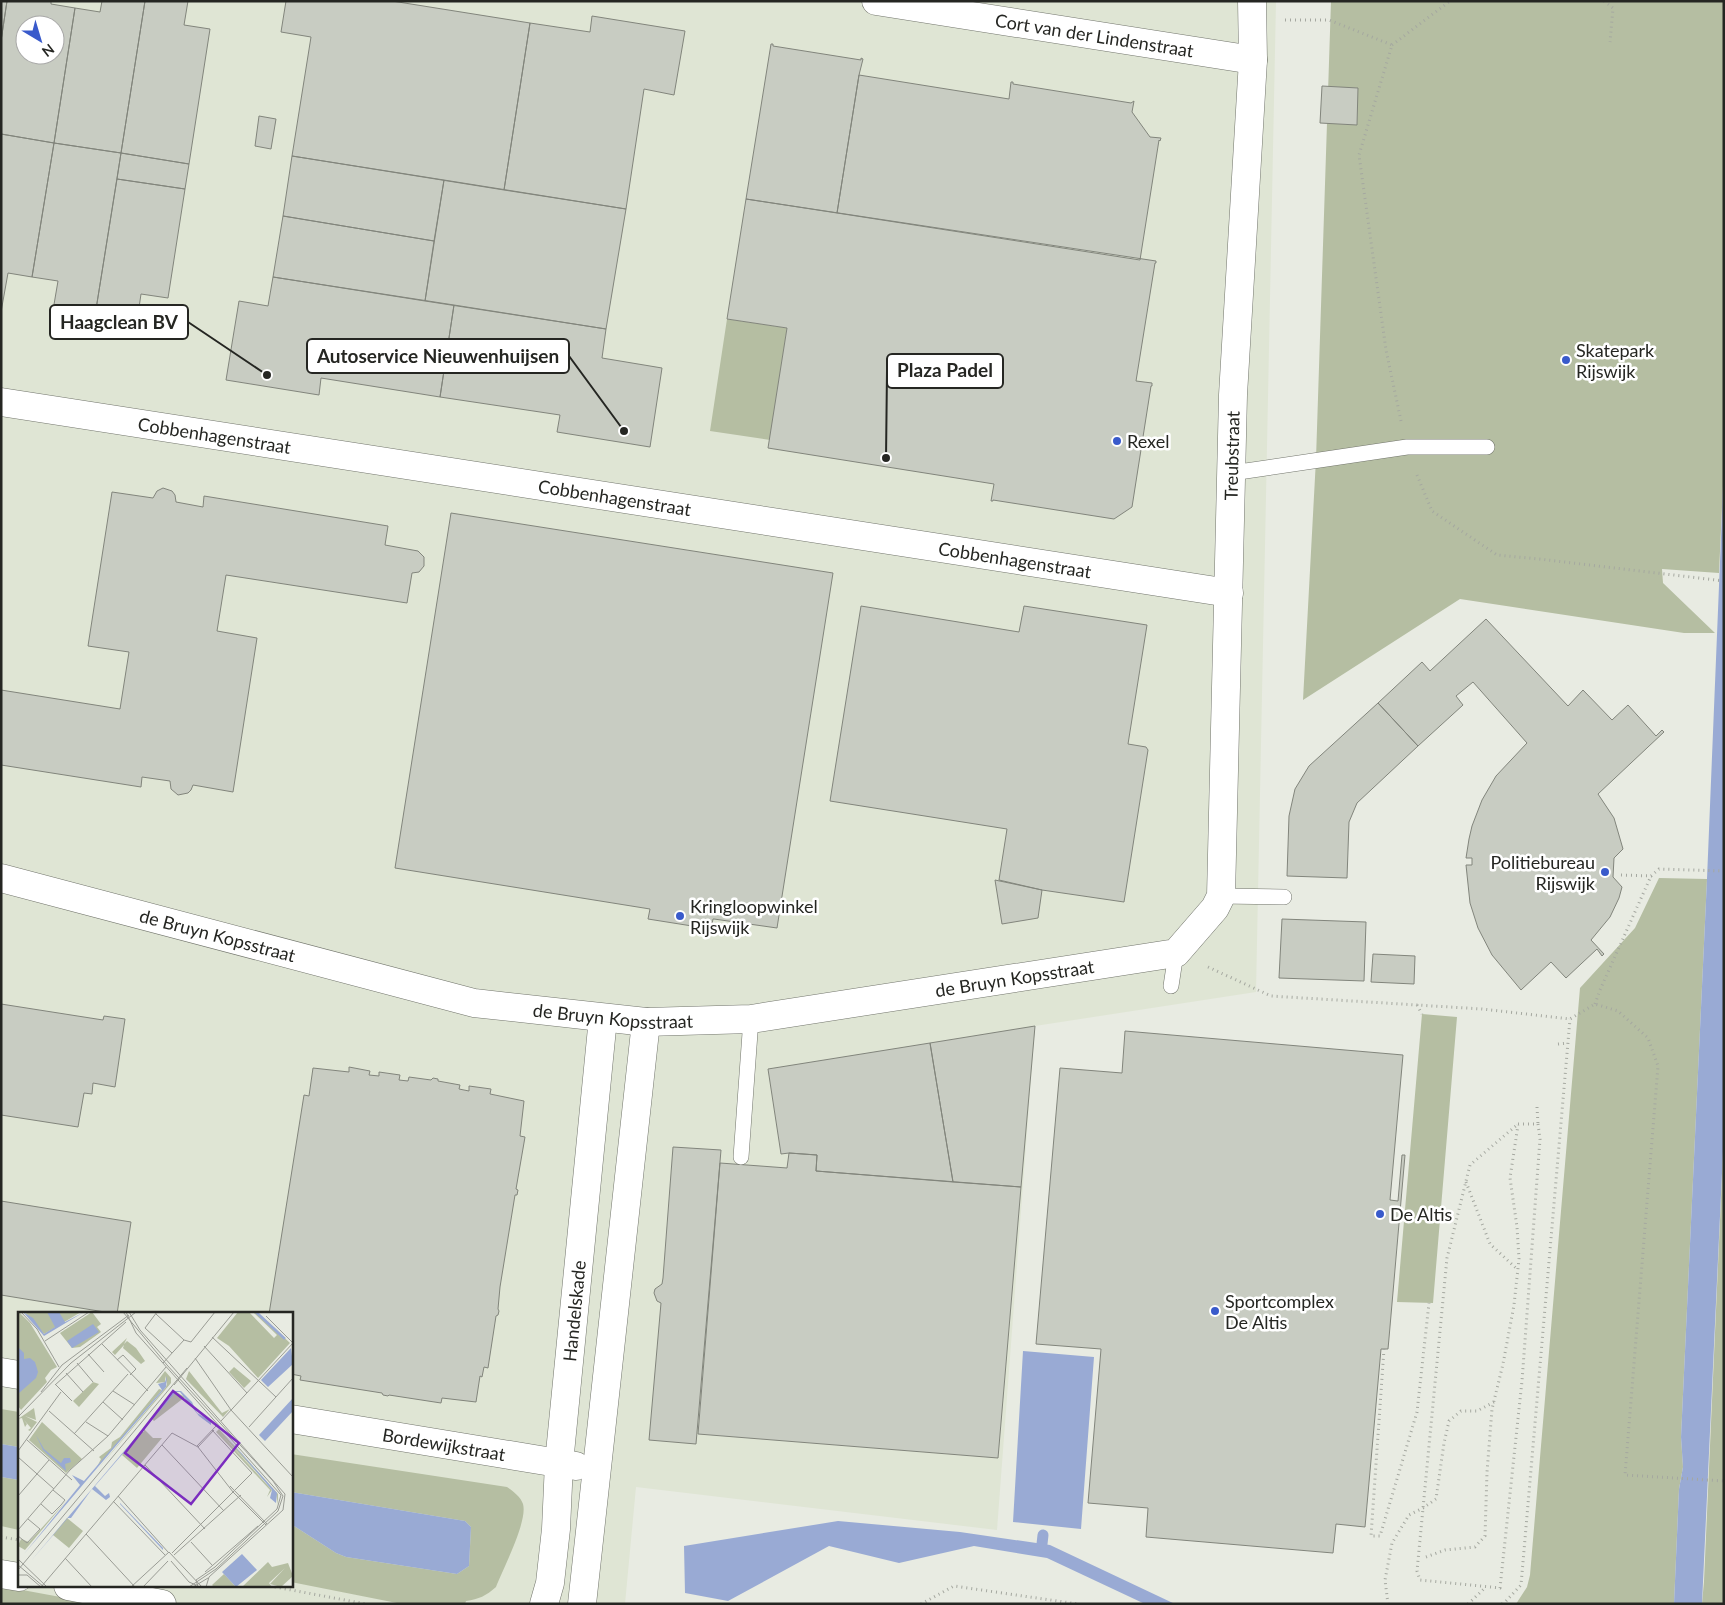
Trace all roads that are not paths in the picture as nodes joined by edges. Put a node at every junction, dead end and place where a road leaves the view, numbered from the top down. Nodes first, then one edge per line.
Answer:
1 (876, 1) edge
2 (1252, 11) edge
3 (1253, 60) junction
4 (1, 402) edge
5 (1487, 447) dead end
6 (1232, 473) junction
7 (1229, 593) junction
8 (1, 878) edge
9 (1284, 897) dead end
10 (1218, 902) junction
11 (1176, 953) junction
12 (1171, 986) dead end
13 (603, 1018) junction
14 (751, 1019) junction
15 (646, 1022) junction
16 (741, 1157) dead end
17 (1, 1372) edge
18 (18, 1375) edge
19 (292, 1420) edge
20 (559, 1464) junction
21 (597, 1468) junction
22 (1, 1574) edge
23 (18, 1577) edge
24 (78, 1588) edge
25 (162, 1604) edge
26 (544, 1604) edge
27 (582, 1604) edge

1 - 3 street, Cort van der Lindenstraat
2 - 3 street, Treubstraat
3 - 6 street, Treubstraat
4 - 7 street, Cobbenhagenstraat
5 - 6 lane
6 - 7 street, Treubstraat
7 - 10 street, Treubstraat
8 - 13 street, de Bruyn Kopsstraat
9 - 10 lane
10 - 11 street
11 - 12 lane
11 - 14 street, de Bruyn Kopsstraat
13 - 15 street, de Bruyn Kopsstraat
13 - 20 street, Handelskade
14 - 15 street, de Bruyn Kopsstraat
14 - 16 lane
15 - 21 street
17 - 18 street
19 - 20 street, Bordewijkstraat
20 - 21 street, Bordewijkstraat
20 - 26 street, Handelskade
21 - 27 street
22 - 23 street
24 - 25 street

